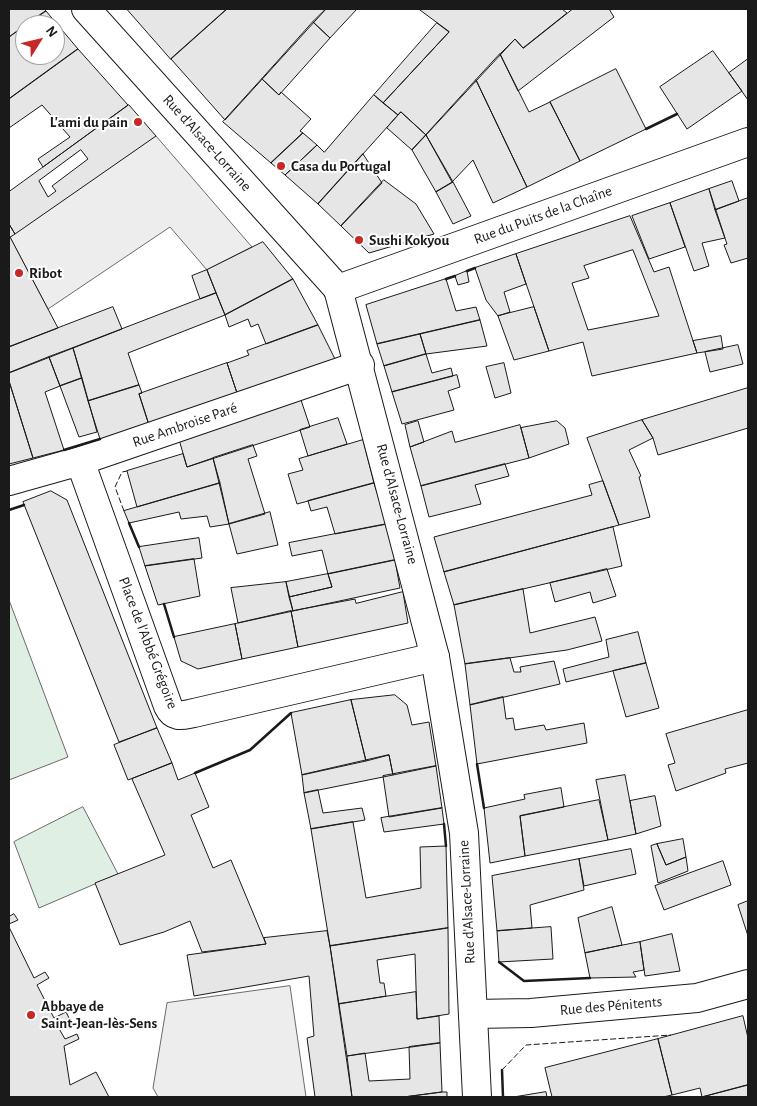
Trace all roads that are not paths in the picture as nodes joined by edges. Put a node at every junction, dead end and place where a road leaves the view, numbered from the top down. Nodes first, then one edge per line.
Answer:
1 (86, 9) edge
2 (748, 142) edge
3 (338, 289) junction
4 (360, 366) junction
5 (80, 462) junction
6 (9, 481) edge
7 (436, 657) junction
8 (748, 984) edge
9 (473, 1014) junction
10 (476, 1097) edge

1 - 3 street, Rue d'Alsace-Lorraine
2 - 3 street, Rue du Puits de la Chaîne
3 - 4 street, Rue d'Alsace-Lorraine
4 - 5 street, Rue Ambroise Paré
4 - 7 street, Rue d'Alsace-Lorraine
5 - 6 street, Rue Ambroise Paré
5 - 7 street, Place de l'Abbé Grégoire
7 - 9 street, Rue d'Alsace-Lorraine
8 - 9 street, Rue des Pénitents
9 - 10 street, Rue d'Alsace-Lorraine

